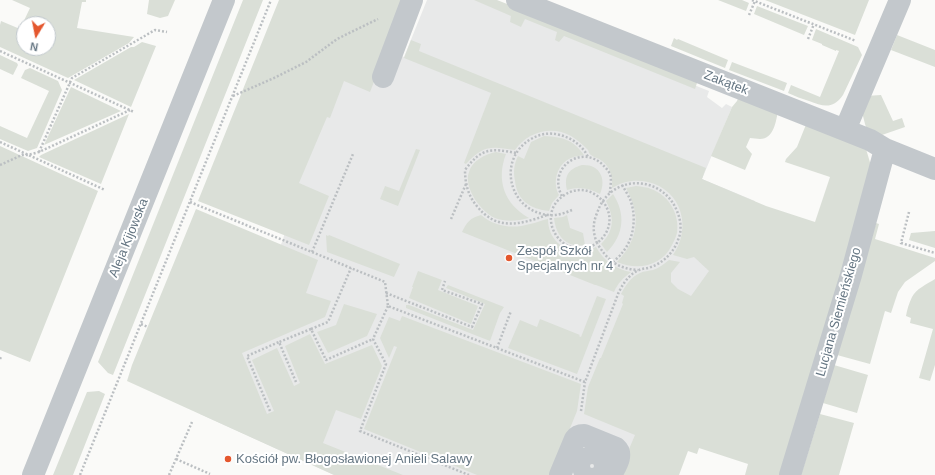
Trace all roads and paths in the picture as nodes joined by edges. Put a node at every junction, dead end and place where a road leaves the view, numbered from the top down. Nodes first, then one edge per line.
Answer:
1 (224, 0) edge
2 (271, 0) edge
3 (516, 0) edge
4 (754, 0) edge
5 (900, 0) edge
6 (411, 4) edge
7 (749, 15) dead end
8 (814, 24) junction
9 (167, 32) dead end
10 (808, 39) dead end
11 (857, 41) dead end
12 (0, 51) edge
13 (383, 78) dead end
14 (70, 83) junction
15 (232, 96) junction
16 (130, 110) junction
17 (134, 112) dead end
18 (845, 130) junction
19 (0, 142) edge
20 (885, 149) junction
21 (39, 152) junction
22 (516, 153) junction
23 (353, 154) dead end
24 (28, 155) junction
25 (588, 157) junction
26 (0, 165) edge
27 (935, 169) edge
28 (466, 184) junction
29 (622, 186) junction
30 (105, 190) dead end
31 (610, 193) junction
32 (562, 196) junction
33 (602, 200) junction
34 (190, 202) junction
35 (572, 210) dead end
36 (909, 212) dead end
37 (549, 215) junction
38 (451, 219) dead end
39 (597, 243) junction
40 (312, 252) junction
41 (935, 253) edge
42 (613, 262) junction
43 (351, 268) junction
44 (638, 270) junction
45 (445, 281) dead end
46 (386, 293) junction
47 (388, 306) junction
48 (511, 311) dead end
49 (141, 324) junction
50 (148, 327) dead end
51 (311, 329) junction
52 (373, 339) junction
53 (279, 342) junction
54 (497, 348) junction
55 (296, 382) dead end
56 (270, 411) dead end
57 (192, 422) dead end
58 (176, 458) junction
59 (584, 464) edge
60 (210, 474) dead end
61 (33, 475) edge
62 (80, 475) edge
63 (169, 475) edge
64 (469, 475) edge
65 (612, 475) edge
66 (790, 475) edge

1 - 61 street, Aleja Kijowska
2 - 15 path
3 - 18 street, Zakątek
4 - 7 path
4 - 8 path
5 - 18 street
6 - 13 street
6 - 15 path
8 - 10 path
8 - 11 path
9 - 14 path
12 - 14 path
14 - 16 path
14 - 21 path
15 - 34 path
16 - 17 path
16 - 21 path
18 - 20 street, Zakątek
19 - 24 path
20 - 27 street, Zakątek
20 - 66 street, Lucjana Siemieńskiego
21 - 24 path
22 - 25 path
22 - 28 path
22 - 37 path
23 - 40 path
24 - 26 path
24 - 30 path
25 - 31 path
25 - 32 path
28 - 37 path
28 - 38 path
29 - 31 path
29 - 42 path
29 - 44 path
31 - 33 path
32 - 33 path
32 - 37 path
33 - 39 path
33 - 39 path
34 - 40 path
34 - 49 path
35 - 37 path
36 - 41 path
37 - 39 path
39 - 42 path
40 - 43 path
42 - 44 path
43 - 46 path
43 - 51 path
44 - 54 path
45 - 46 path
46 - 47 path
47 - 52 path
47 - 54 path
48 - 54 path
49 - 50 path
49 - 62 path
51 - 52 path
51 - 53 path
52 - 64 path
53 - 55 path
53 - 56 path
57 - 58 path
58 - 60 path
58 - 63 path
59 - 65 street

